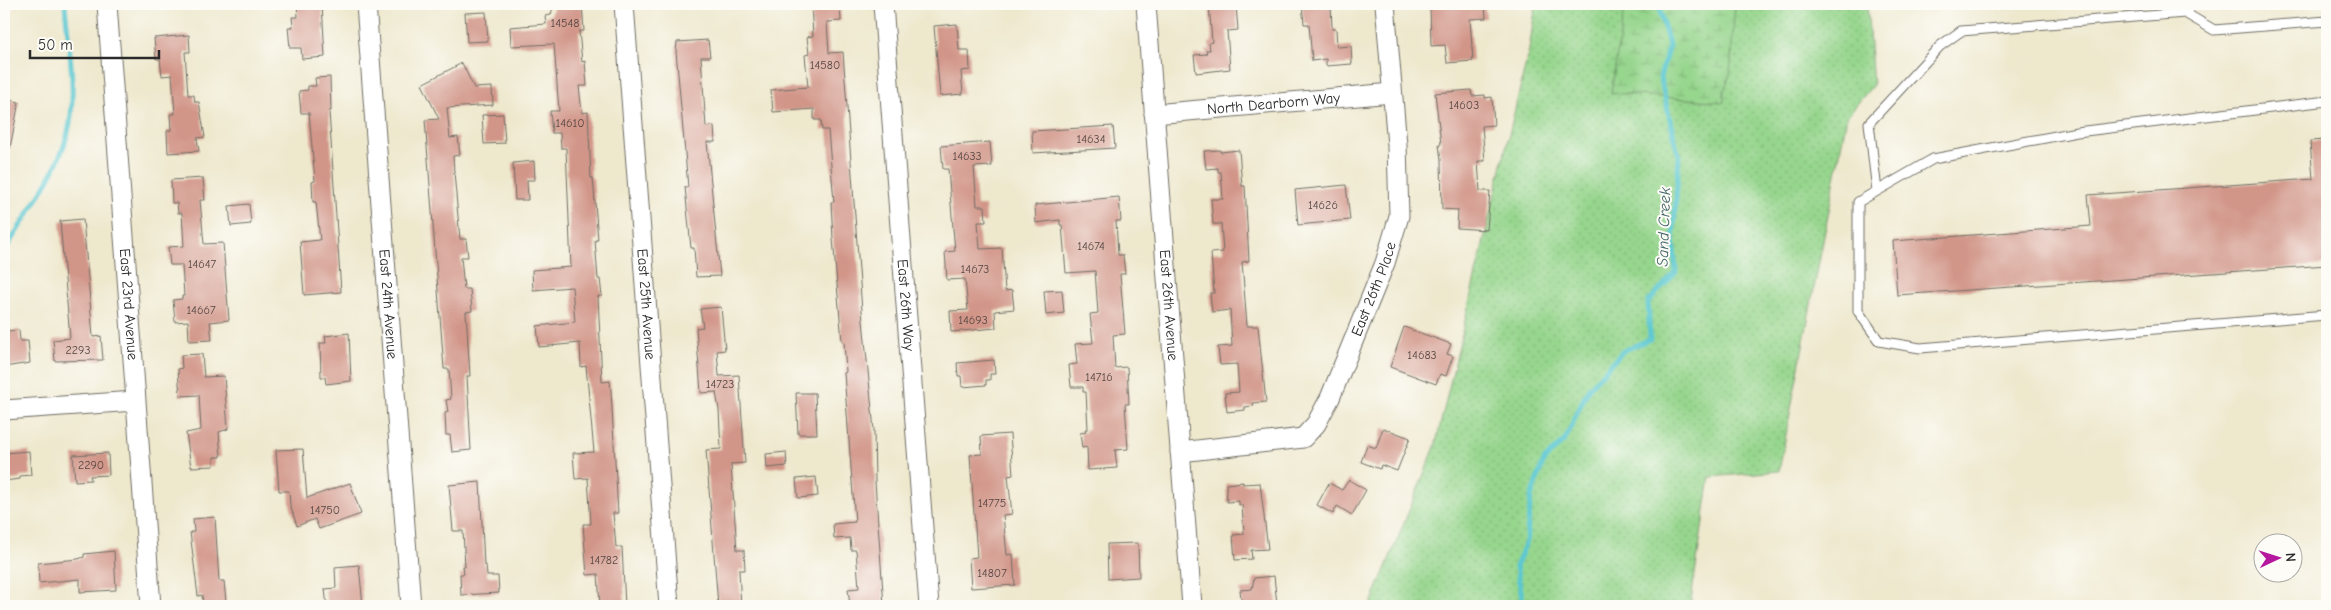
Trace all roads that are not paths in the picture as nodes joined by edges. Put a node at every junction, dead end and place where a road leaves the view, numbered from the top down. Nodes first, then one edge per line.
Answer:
1 (106, 4) edge
2 (366, 4) edge
3 (624, 4) edge
4 (883, 4) edge
5 (1146, 4) edge
6 (1385, 4) edge
7 (2192, 4) edge
8 (2185, 13) junction
9 (2327, 21) edge
10 (1392, 93) junction
11 (2327, 101) edge
12 (1154, 114) junction
13 (1877, 191) junction
14 (2327, 314) edge
15 (136, 401) junction
16 (4, 410) edge
17 (1180, 452) junction
18 (151, 606) edge
19 (411, 606) edge
20 (670, 606) edge
21 (929, 606) edge
22 (1192, 606) edge

1 - 15 street, East 23rd Avenue
2 - 19 street, East 24th Avenue
3 - 20 street, East 25th Avenue
4 - 21 street, East 26th Way
5 - 12 street, East 26th Avenue
6 - 10 street, East 26th Place
7 - 8 lane
8 - 9 lane
8 - 13 lane
10 - 12 street, North Dearborn Way
10 - 17 street, East 26th Place
11 - 13 lane
12 - 17 street, East 26th Avenue
13 - 14 lane
15 - 16 street
15 - 18 street, East 23rd Avenue
17 - 22 street, East 26th Avenue

